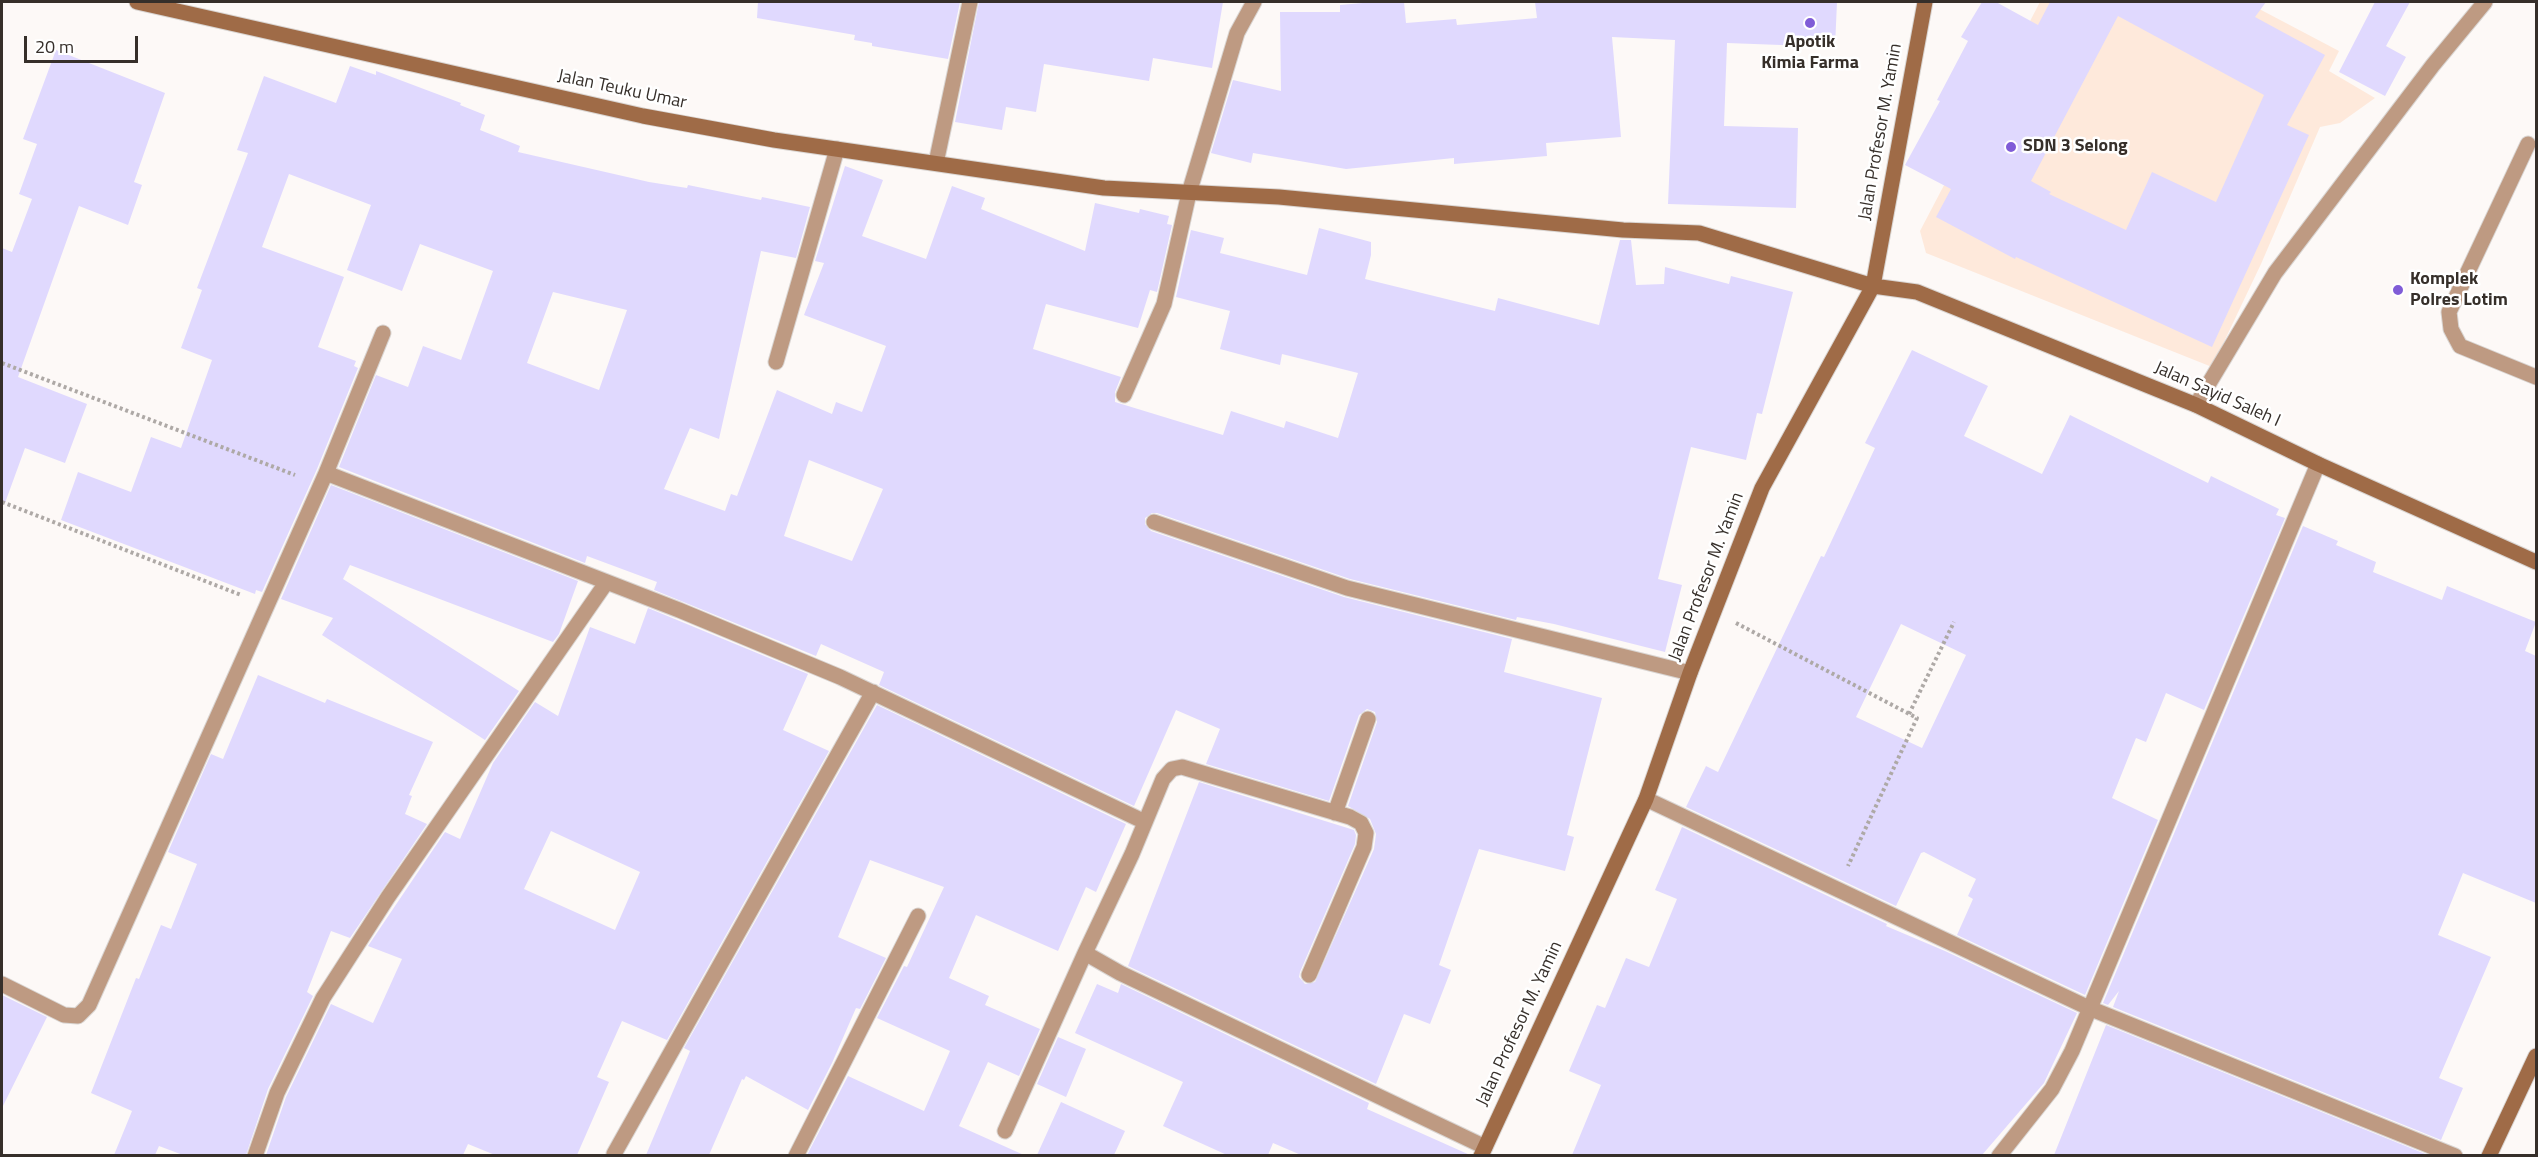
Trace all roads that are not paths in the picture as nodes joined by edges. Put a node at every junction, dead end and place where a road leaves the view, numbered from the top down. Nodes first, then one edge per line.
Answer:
1 (137, 2) edge
2 (970, 2) edge
3 (1254, 2) edge
4 (1925, 2) edge
5 (2485, 2) edge
6 (2528, 144) dead end
7 (837, 149) junction
8 (936, 163) junction
9 (1189, 193) junction
10 (1873, 286) junction
11 (383, 333) dead end
12 (776, 362) dead end
13 (2536, 377) edge
14 (1124, 395) dead end
15 (2196, 405) junction
16 (2318, 464) junction
17 (323, 478) junction
18 (1154, 522) dead end
19 (2536, 562) edge
20 (606, 583) junction
21 (1690, 673) junction
22 (873, 692) junction
23 (1368, 719) dead end
24 (1646, 799) junction
25 (1335, 813) junction
26 (1145, 822) junction
27 (918, 916) dead end
28 (1085, 953) junction
29 (1309, 975) dead end
30 (2, 984) edge
31 (2089, 1008) junction
32 (2536, 1056) edge
33 (1005, 1131) dead end
34 (1483, 1151) edge
35 (614, 1154) edge
36 (255, 1155) edge
37 (796, 1155) edge
38 (1999, 1155) edge
39 (2455, 1155) edge
40 (2489, 1155) edge

1 - 7 street, Jalan Teuku Umar
2 - 8 street
3 - 9 street
4 - 10 street, Jalan Profesor M. Yamin
5 - 15 street
6 - 13 street
7 - 8 street, Jalan Teuku Umar
7 - 12 street
8 - 9 street, Jalan Teuku Umar
9 - 10 street, Jalan Sayid Saleh I
9 - 14 street
10 - 15 street, Jalan Sayid Saleh I
10 - 21 street, Jalan Profesor M. Yamin
11 - 17 street
15 - 16 street, Jalan Sayid Saleh I
16 - 19 street, Jalan Sayid Saleh I
16 - 31 street
17 - 20 street
17 - 30 street
18 - 21 street
20 - 22 street
20 - 36 street
21 - 24 street, Jalan Profesor M. Yamin
22 - 26 street
22 - 35 street
23 - 25 street
24 - 31 street
24 - 34 street, Jalan Profesor M. Yamin
25 - 26 street
25 - 29 street
26 - 28 street
27 - 37 street
28 - 33 street
28 - 34 street
31 - 38 street
31 - 39 street
32 - 40 street

